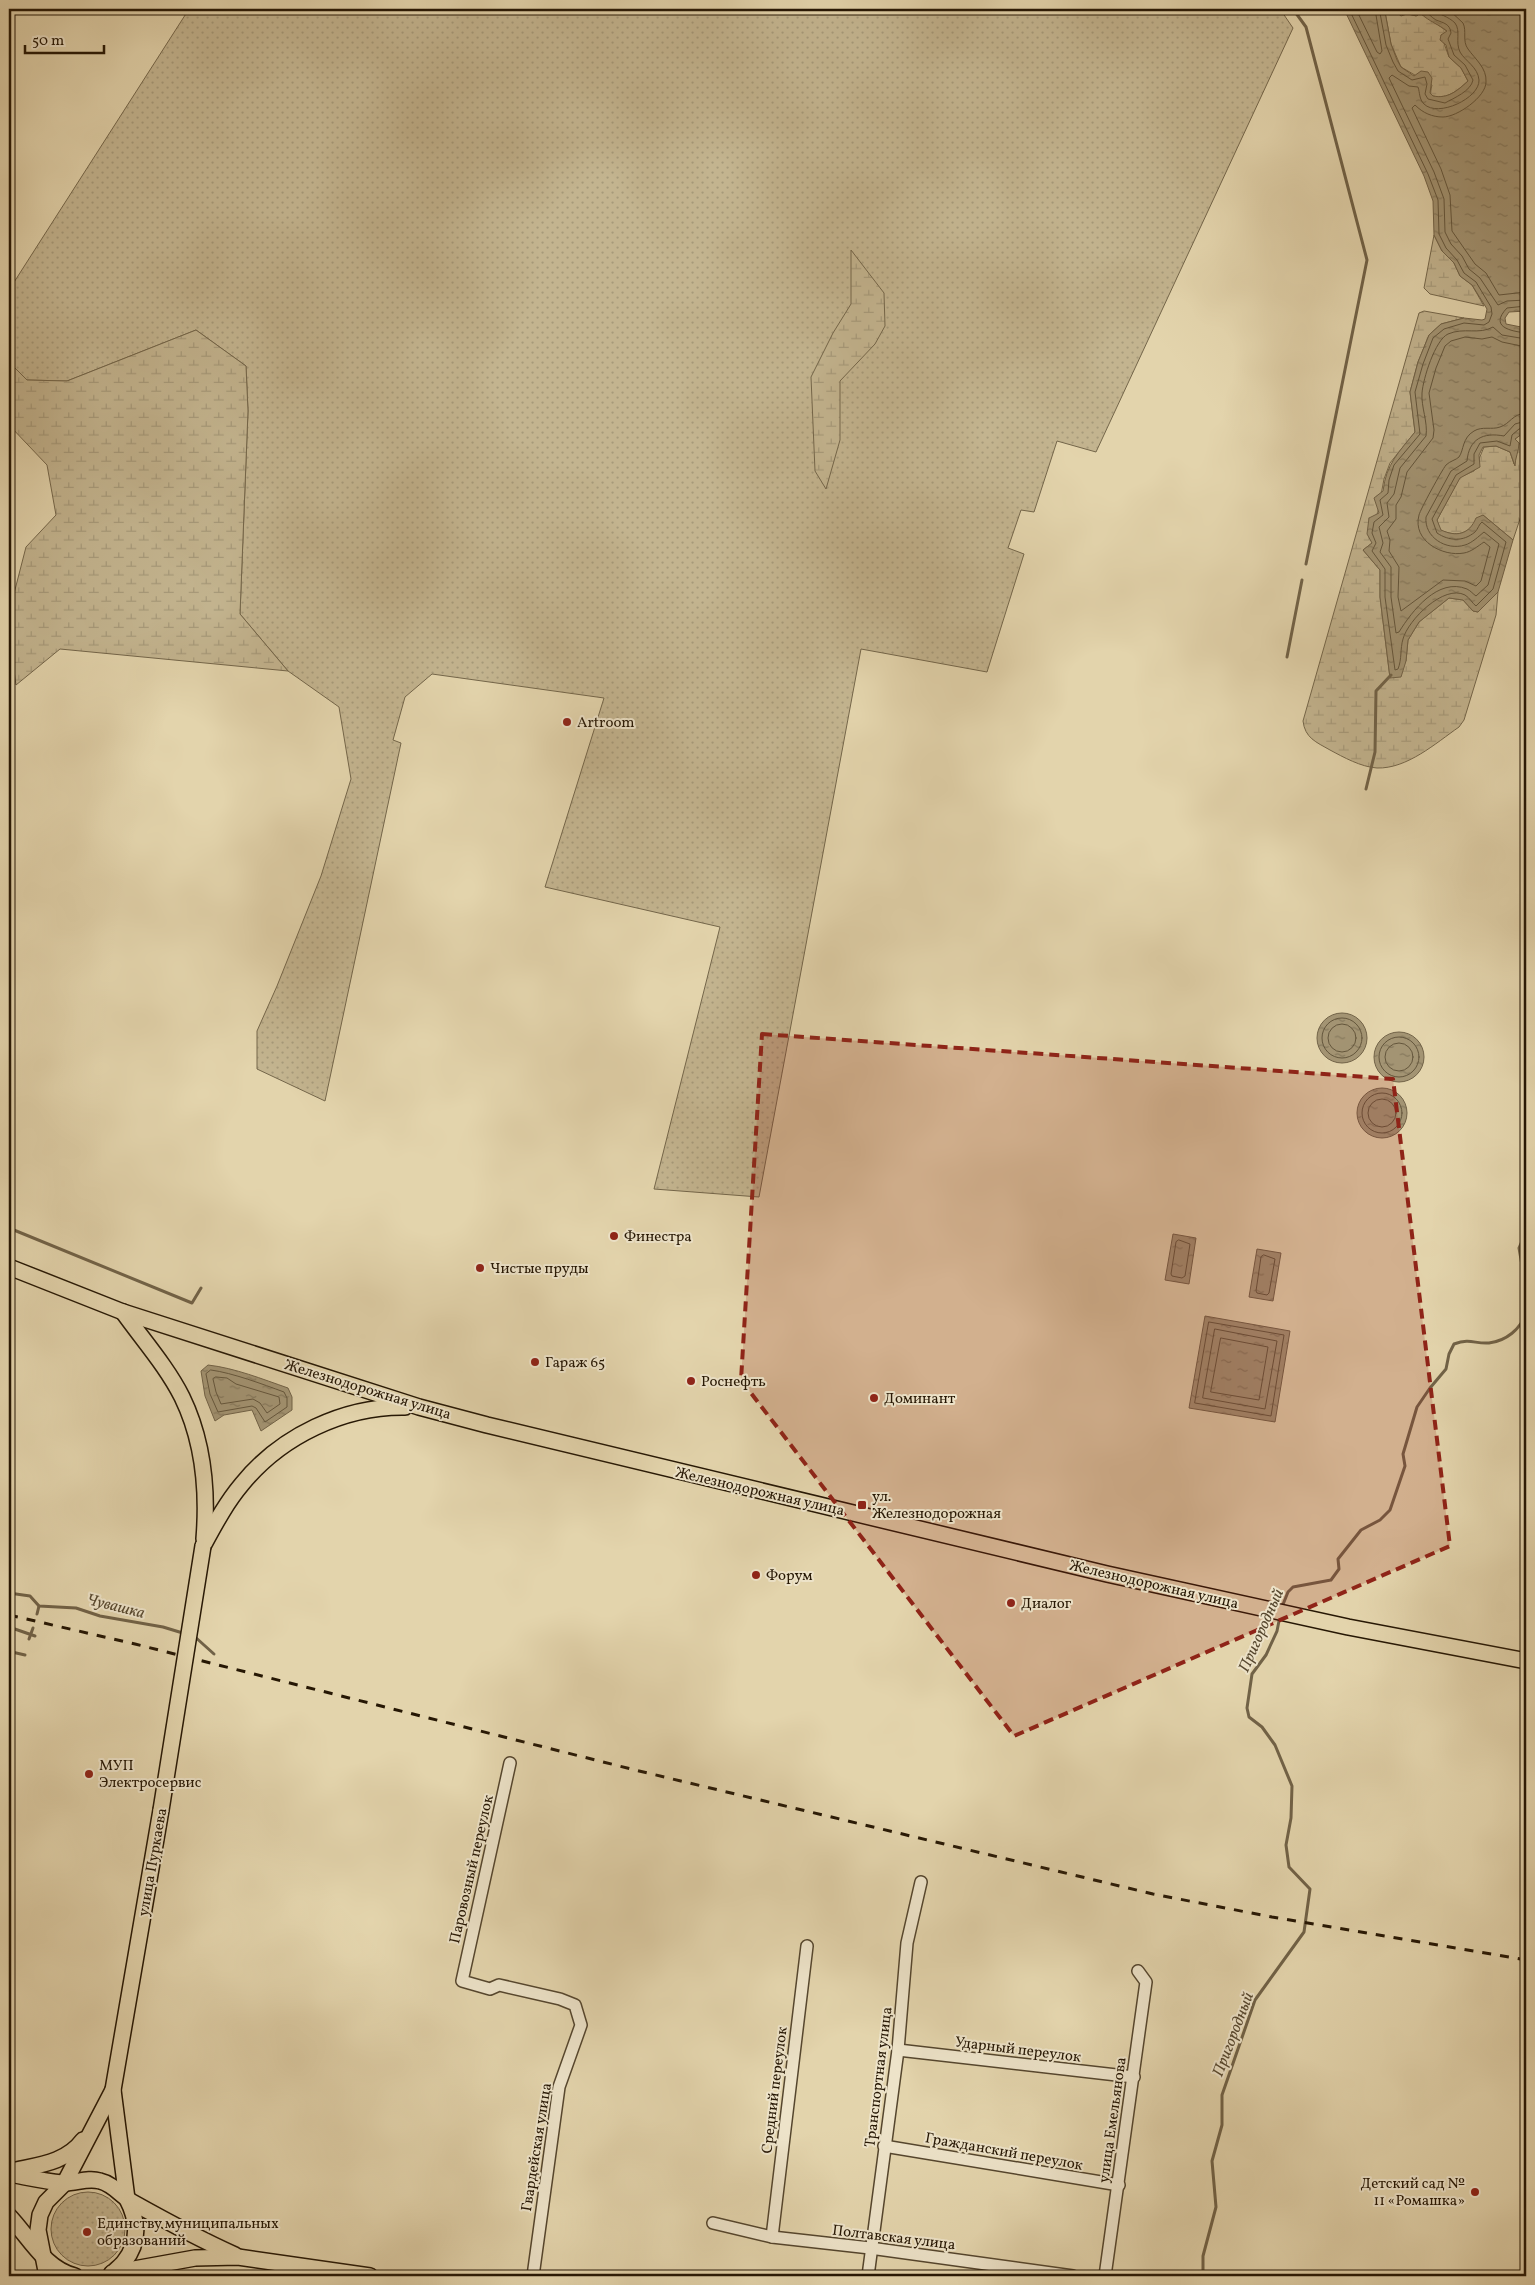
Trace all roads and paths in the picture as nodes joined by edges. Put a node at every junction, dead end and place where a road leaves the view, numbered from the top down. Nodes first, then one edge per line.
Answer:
1 (9, 1267) edge
2 (123, 1312) junction
3 (420, 1407) junction
4 (203, 1546) junction
5 (1526, 1661) edge
6 (510, 1764) dead end
7 (920, 1882) dead end
8 (807, 1946) dead end
9 (1138, 1971) dead end
10 (581, 2025) joint
11 (898, 2050) junction
12 (1134, 2077) junction
13 (113, 2090) junction
14 (102, 2112) junction
15 (884, 2146) junction
16 (9, 2173) edge
17 (64, 2184) junction
18 (1119, 2185) junction
19 (127, 2199) junction
20 (9, 2216) edge
21 (713, 2223) dead end
22 (772, 2237) junction
23 (870, 2248) junction
24 (43, 2257) junction
25 (238, 2257) junction
26 (108, 2275) edge
27 (47, 2276) edge
28 (75, 2276) edge
29 (370, 2276) edge
30 (533, 2276) edge
31 (868, 2276) edge
32 (1073, 2276) edge
33 (1103, 2276) edge

1 - 2 main road, Железнодорожная улица
2 - 3 main road, Железнодорожная улица
2 - 4 main road
3 - 4 main road
3 - 5 main road, Железнодорожная улица
4 - 13 main road, улица Пуркаева, bridge
6 - 10 street, Паровозный переулок
7 - 11 street, Транспортная улица
8 - 22 street, Средний переулок
9 - 12 street, улица Емельянова
10 - 30 street, Гвардейская улица
11 - 12 street, Ударный переулок
11 - 15 street, Транспортная улица
12 - 18 street, улица Емельянова
13 - 14 main road
13 - 19 main road
14 - 16 main road
14 - 17 main road
15 - 18 street, Гражданский переулок
15 - 23 street, Транспортная улица
16 - 17 main road
17 - 19 main road
17 - 24 main road
18 - 33 street, улица Емельянова
19 - 25 main road
19 - 26 main road
20 - 24 main road
21 - 22 street, Полтавская улица
22 - 23 street, Полтавская улица
23 - 31 street, Транспортная улица
23 - 32 street, Полтавская улица
24 - 27 main road
24 - 28 main road
25 - 26 main road
25 - 29 main road

